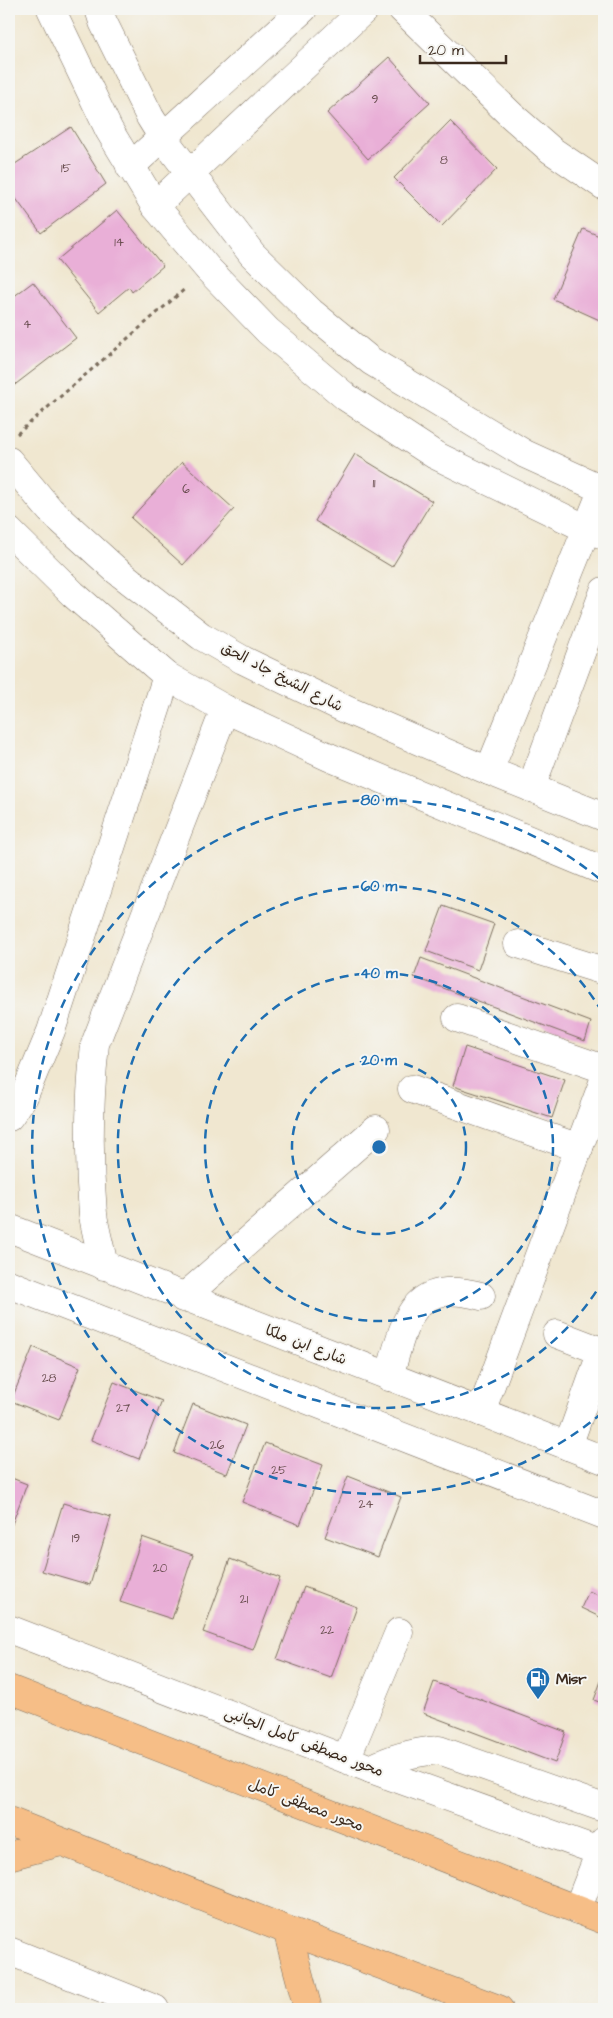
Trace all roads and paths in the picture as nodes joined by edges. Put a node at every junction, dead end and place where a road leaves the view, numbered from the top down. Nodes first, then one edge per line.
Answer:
1 (51, 9) edge
2 (99, 9) edge
3 (303, 9) edge
4 (364, 9) edge
5 (402, 9) edge
6 (163, 138) junction
7 (130, 167) junction
8 (190, 174) junction
9 (604, 186) edge
10 (154, 206) junction
11 (208, 269) junction
12 (16, 434) dead end
13 (9, 461) edge
14 (604, 488) edge
15 (9, 531) edge
16 (596, 532) edge
17 (604, 591) edge
18 (167, 676) junction
19 (225, 709) junction
20 (489, 771) junction
21 (531, 788) junction
22 (604, 817) edge
23 (604, 871) edge
24 (518, 944) dead end
25 (604, 971) edge
26 (458, 1018) dead end
27 (604, 1069) edge
28 (604, 1080) edge
29 (412, 1088) dead end
30 (9, 1117) edge
31 (376, 1129) dead end
32 (579, 1148) junction
33 (9, 1228) edge
34 (104, 1266) junction
35 (9, 1284) edge
36 (481, 1296) dead end
37 (183, 1298) junction
38 (557, 1334) dead end
39 (603, 1351) edge
40 (389, 1377) junction
41 (481, 1412) junction
42 (568, 1446) junction
43 (604, 1460) edge
44 (604, 1515) edge
45 (9, 1629) edge
46 (398, 1632) dead end
47 (9, 1689) edge
48 (346, 1759) junction
49 (371, 1769) junction
50 (515, 1777) junction
51 (592, 1804) edge
52 (501, 1815) junction
53 (9, 1820) edge
54 (565, 1838) junction
55 (61, 1842) junction
56 (603, 1848) edge
57 (9, 1856) edge
58 (577, 1910) junction
59 (604, 1920) edge
60 (287, 1930) junction
61 (9, 1951) edge
62 (155, 2009) edge
63 (308, 2009) edge
64 (500, 2009) edge

1 - 7 street
2 - 6 street
3 - 6 street
4 - 8 street
5 - 9 street
6 - 7 street
6 - 8 street
7 - 10 street
8 - 10 street
8 - 14 street
10 - 11 street
11 - 12 path
11 - 16 street
13 - 20 street, شارع الشيخ جاد الحق
14 - 16 street
15 - 18 street
16 - 20 street
17 - 21 street
18 - 19 street
18 - 30 street
19 - 23 street
19 - 34 street
20 - 21 street, شارع الشيخ جاد الحق
21 - 22 street, شارع الشيخ جاد الحق
24 - 25 street
26 - 27 street
28 - 32 street
29 - 32 street
31 - 37 street
32 - 41 street
33 - 34 street, شارع ابن ملكا
34 - 37 street, شارع ابن ملكا
35 - 44 street
36 - 40 street
37 - 40 street, شارع ابن ملكا
38 - 39 street
39 - 42 street
40 - 41 street, شارع ابن ملكا
41 - 42 street, شارع ابن ملكا
42 - 43 street, شارع ابن ملكا
45 - 48 street, محور مصطفى كامل الجانبى
46 - 48 street
47 - 58 main road, محور مصطفى كامل
48 - 49 street, محور مصطفى كامل الجانبى
49 - 50 street
49 - 52 street, محور مصطفى كامل الجانبى
50 - 51 street
50 - 52 street
51 - 54 street
52 - 54 street, محور مصطفى كامل الجانبى
53 - 55 main road
54 - 56 street, محور مصطفى كامل الجانبى
55 - 57 main road
55 - 60 main road
56 - 58 street
58 - 59 main road, محور مصطفى كامل
60 - 63 main road
60 - 64 main road
61 - 62 street

